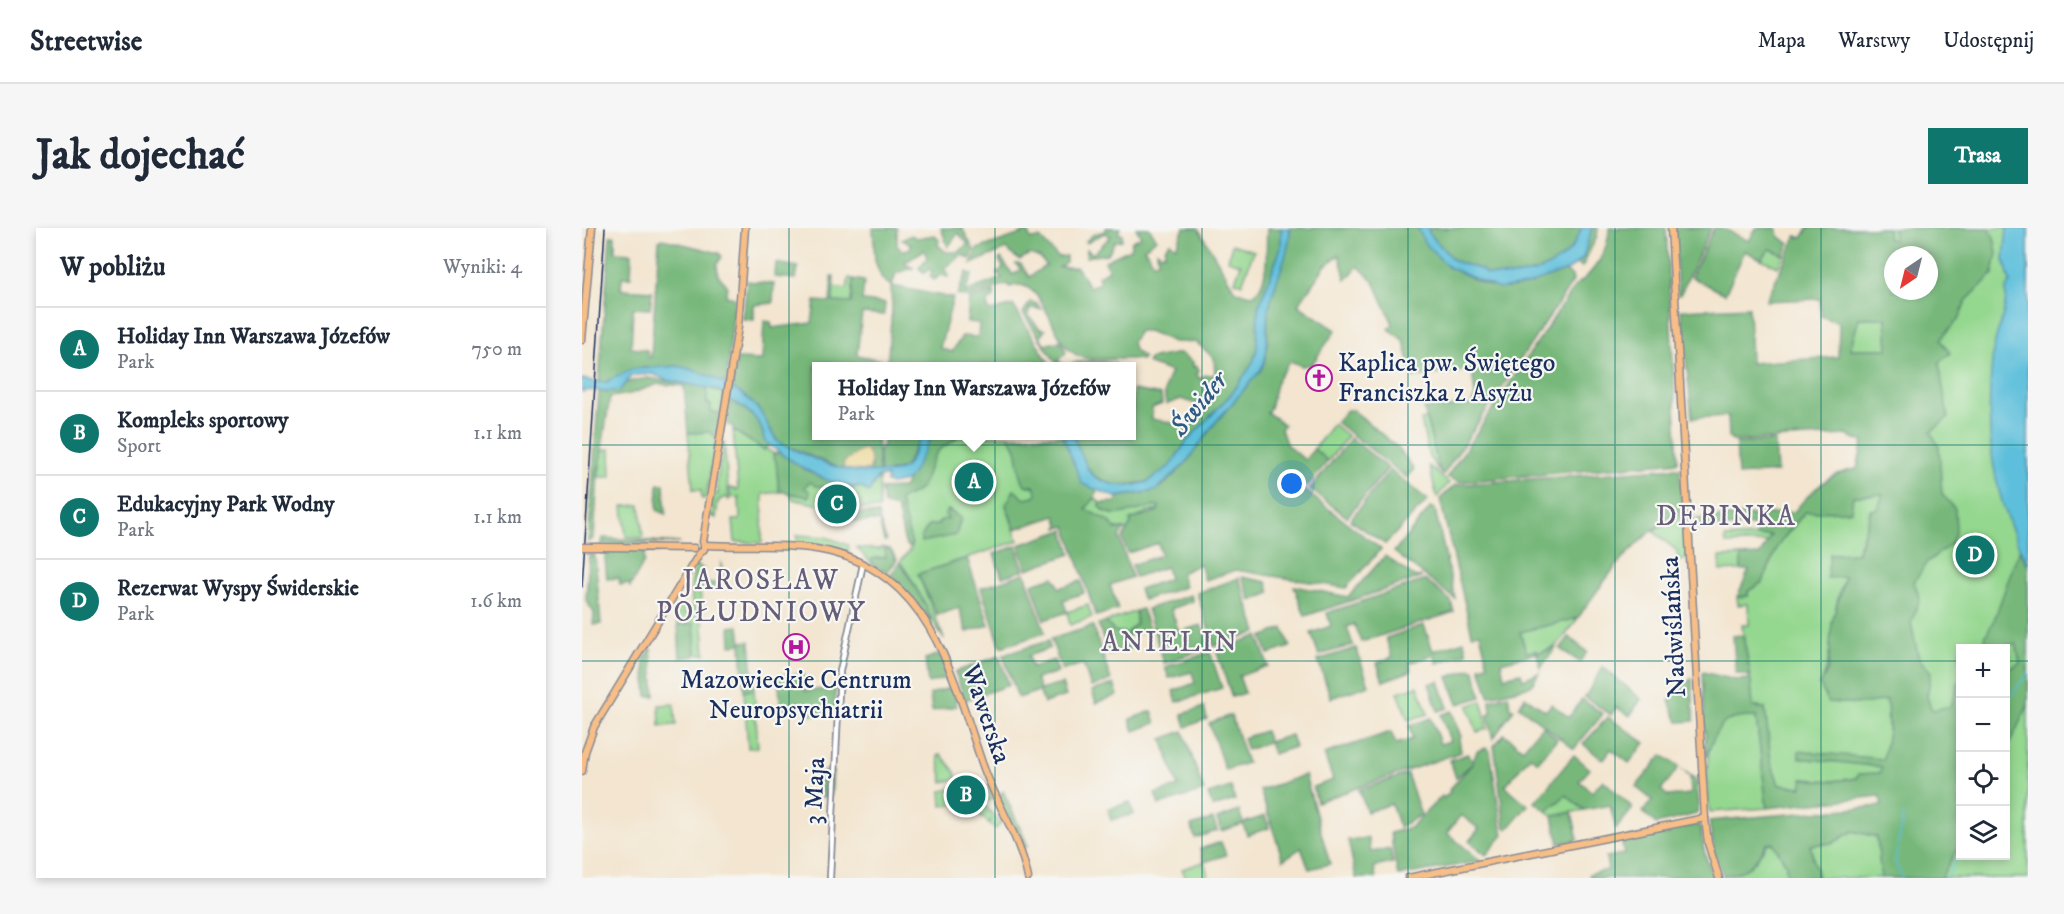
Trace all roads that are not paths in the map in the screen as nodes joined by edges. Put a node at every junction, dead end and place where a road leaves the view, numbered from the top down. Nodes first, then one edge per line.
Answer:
1 (591, 228) edge
2 (745, 228) edge
3 (1671, 228) edge
4 (582, 340) edge
5 (699, 546) junction
6 (582, 547) edge
7 (863, 564) junction
8 (582, 771) edge
9 (1705, 818) junction
10 (830, 878) edge
11 (1028, 878) edge
12 (1408, 878) edge
13 (1719, 878) edge

1 - 4 main road
2 - 5 main road
3 - 9 main road, Nadwiślańska
5 - 6 main road, Wawerska, bridge
5 - 7 main road, Wawerska
5 - 8 main road
7 - 10 street, 3 Maja
7 - 11 main road, Wawerska
9 - 12 main road
9 - 13 main road, Nadwiślańska

